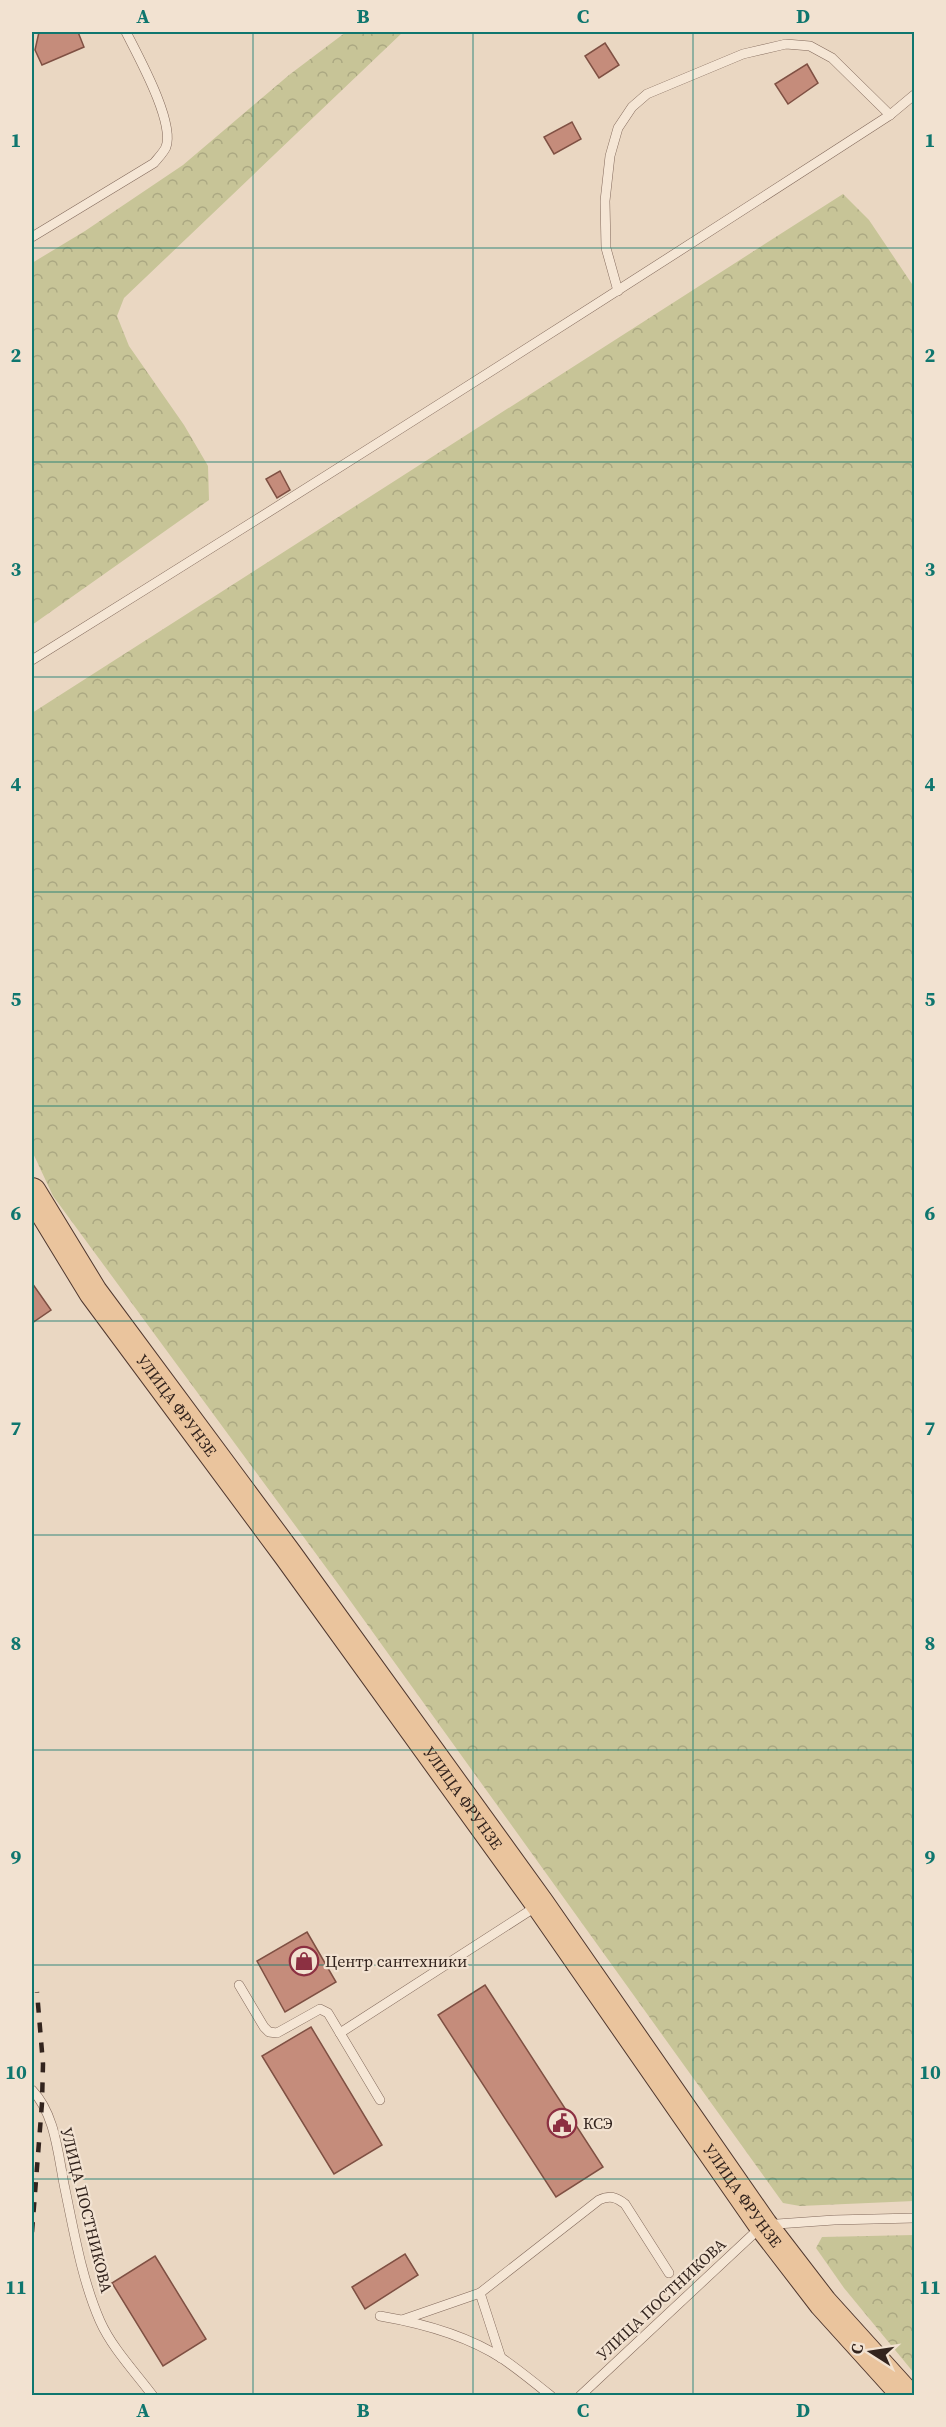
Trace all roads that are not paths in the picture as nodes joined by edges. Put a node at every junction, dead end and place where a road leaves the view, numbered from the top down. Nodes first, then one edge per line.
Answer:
1 (126, 32) edge
2 (915, 96) edge
3 (890, 115) junction
4 (32, 237) edge
5 (618, 291) junction
6 (32, 660) edge
7 (32, 1192) edge
8 (540, 1904) junction
9 (239, 1985) dead end
10 (340, 2033) junction
11 (32, 2090) edge
12 (380, 2100) dead end
13 (915, 2218) edge
14 (763, 2225) junction
15 (669, 2273) dead end
16 (480, 2293) junction
17 (380, 2316) dead end
18 (402, 2320) junction
19 (501, 2358) junction
20 (153, 2396) edge
21 (551, 2396) edge
22 (580, 2396) edge
23 (907, 2396) edge

1 - 4 lane
2 - 3 lane
3 - 5 lane
3 - 5 lane
5 - 6 lane
7 - 8 main road, УЛИЦА ФРУНЗЕ
8 - 10 lane
8 - 14 main road, УЛИЦА ФРУНЗЕ
9 - 10 lane
10 - 12 lane
11 - 20 lane, УЛИЦА ПОСТНИКОВА
13 - 14 lane
14 - 22 lane, УЛИЦА ПОСТНИКОВА
14 - 23 main road, УЛИЦА ФРУНЗЕ
15 - 16 lane
16 - 18 lane
16 - 19 lane
17 - 18 lane
18 - 19 lane
19 - 21 lane

